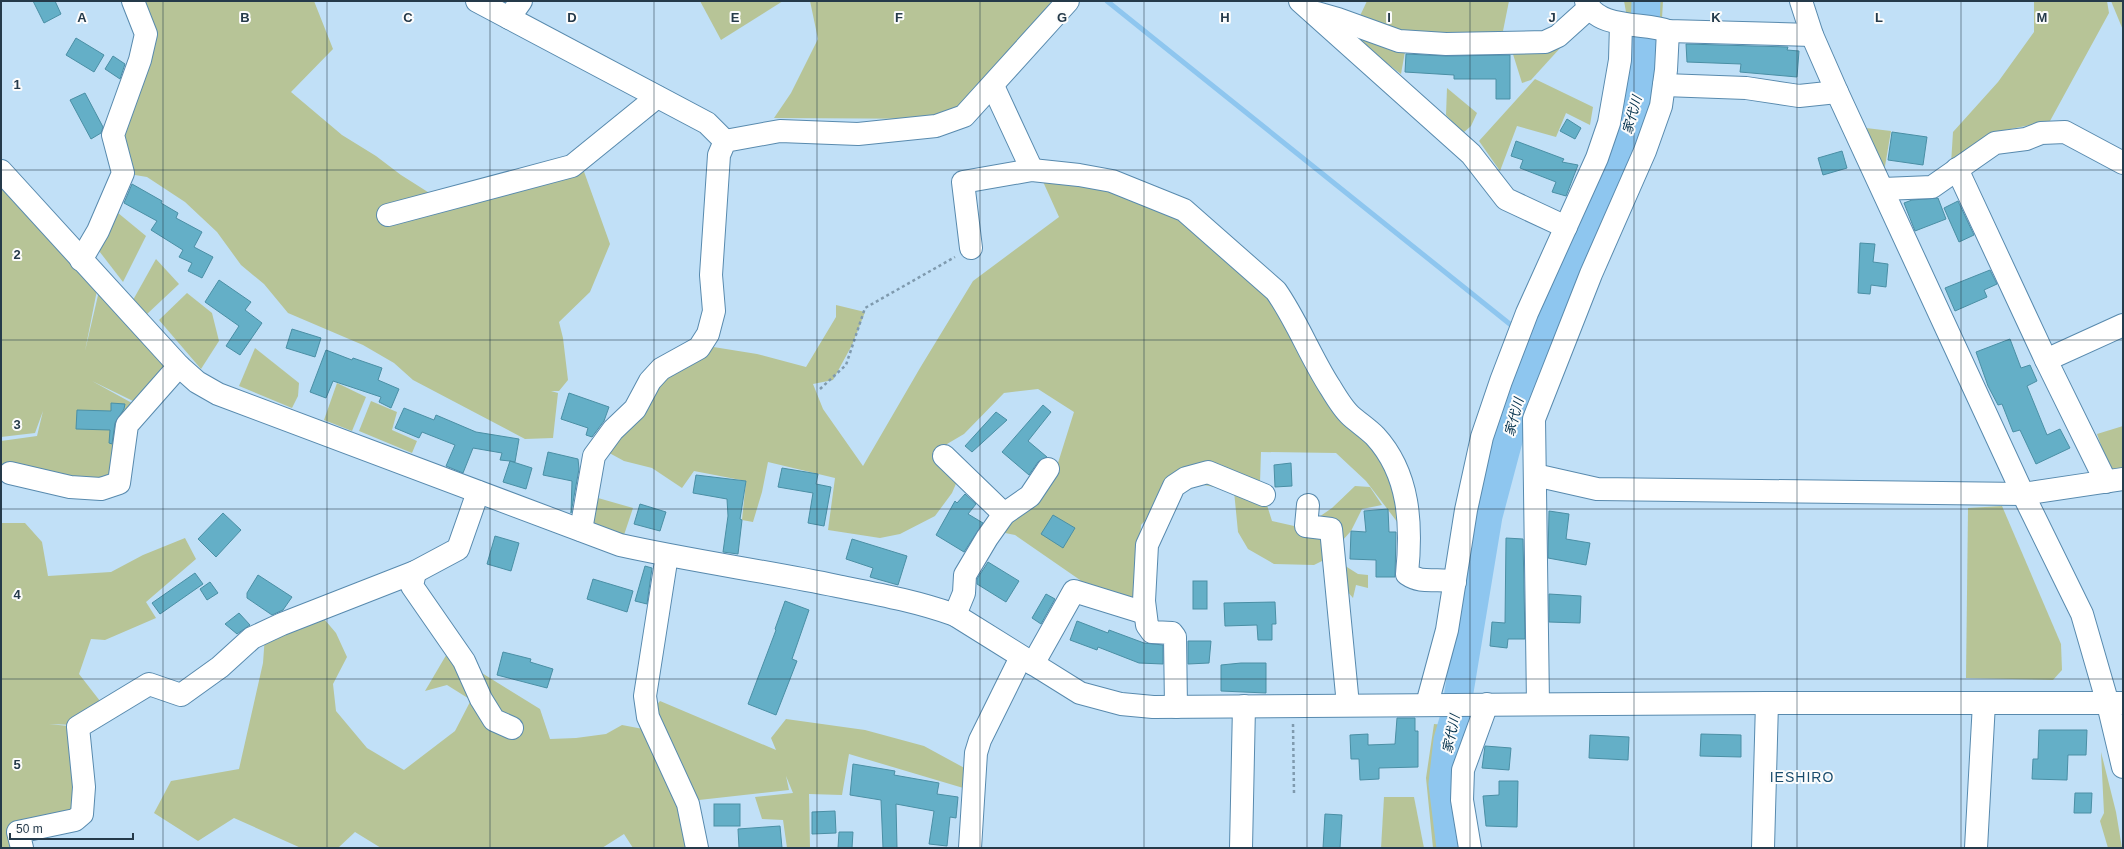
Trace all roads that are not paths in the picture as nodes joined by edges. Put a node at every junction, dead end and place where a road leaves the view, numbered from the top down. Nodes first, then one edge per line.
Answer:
1 (133, 1) edge
2 (477, 1) edge
3 (1067, 1) edge
4 (1801, 1) edge
5 (1587, 5) edge
6 (1306, 6) edge
7 (515, 9) edge
8 (1627, 25) junction
9 (1664, 30) junction
10 (1812, 35) junction
11 (1664, 85) junction
12 (993, 86) junction
13 (1837, 92) junction
14 (657, 97) junction
15 (725, 141) junction
16 (2123, 163) edge
17 (1957, 169) junction
18 (1032, 170) junction
19 (1, 171) edge
20 (1883, 189) junction
21 (388, 216) dead end
22 (1566, 227) junction
23 (971, 248) road end
24 (81, 260) junction
25 (2123, 325) edge
26 (2046, 360) junction
27 (179, 366) junction
28 (944, 456) dead end
29 (1048, 469) dead end
30 (10, 473) dead end
31 (1535, 474) junction
32 (2114, 481) edge
33 (478, 492) junction
34 (2024, 494) junction
35 (1264, 495) dead end
36 (1308, 504) dead end
37 (1004, 514) junction
38 (581, 530) junction
39 (667, 555) junction
40 (415, 572) junction
41 (1455, 582) junction
42 (1146, 613) junction
43 (955, 615) junction
44 (1027, 660) junction
45 (1767, 703) junction
46 (1432, 704) junction
47 (1481, 704) junction
48 (1538, 704) junction
49 (1984, 704) junction
50 (2116, 704) edge
51 (1348, 705) junction
52 (1244, 706) junction
53 (1176, 707) junction
54 (512, 728) dead end
55 (2123, 767) edge
56 (22, 848) edge
57 (697, 848) edge
58 (970, 848) edge
59 (1241, 848) edge
60 (1470, 848) edge
61 (1763, 848) edge
62 (1976, 848) edge

1 - 24 street
2 - 7 street
3 - 12 street
4 - 10 street
5 - 6 street
5 - 8 street
6 - 22 street
7 - 14 street
8 - 9 street
8 - 22 street
9 - 10 street
9 - 11 street
10 - 13 street
11 - 13 street
11 - 31 street
12 - 15 street
12 - 18 street
13 - 20 street
14 - 15 street
14 - 21 street
15 - 38 street
16 - 17 street
17 - 20 street
17 - 26 street
18 - 23 street
18 - 41 street
19 - 24 street
20 - 34 street
22 - 41 street
24 - 27 street
25 - 26 street
26 - 32 street
27 - 30 street
27 - 33 street
28 - 37 street
29 - 37 street
31 - 34 street
31 - 48 street
32 - 34 street
33 - 38 street
33 - 40 street
34 - 50 street
35 - 42 street
36 - 51 street
37 - 43 street
38 - 39 street
39 - 43 street
39 - 57 street
40 - 54 street
40 - 56 street
41 - 46 street
42 - 44 street
42 - 53 street
43 - 44 street
44 - 53 street
44 - 58 street
45 - 48 street
45 - 49 street
45 - 61 street
46 - 47 street
46 - 51 street
47 - 48 street
47 - 60 street
49 - 50 street
49 - 62 street
50 - 55 street
51 - 52 street
52 - 53 street
52 - 59 street

